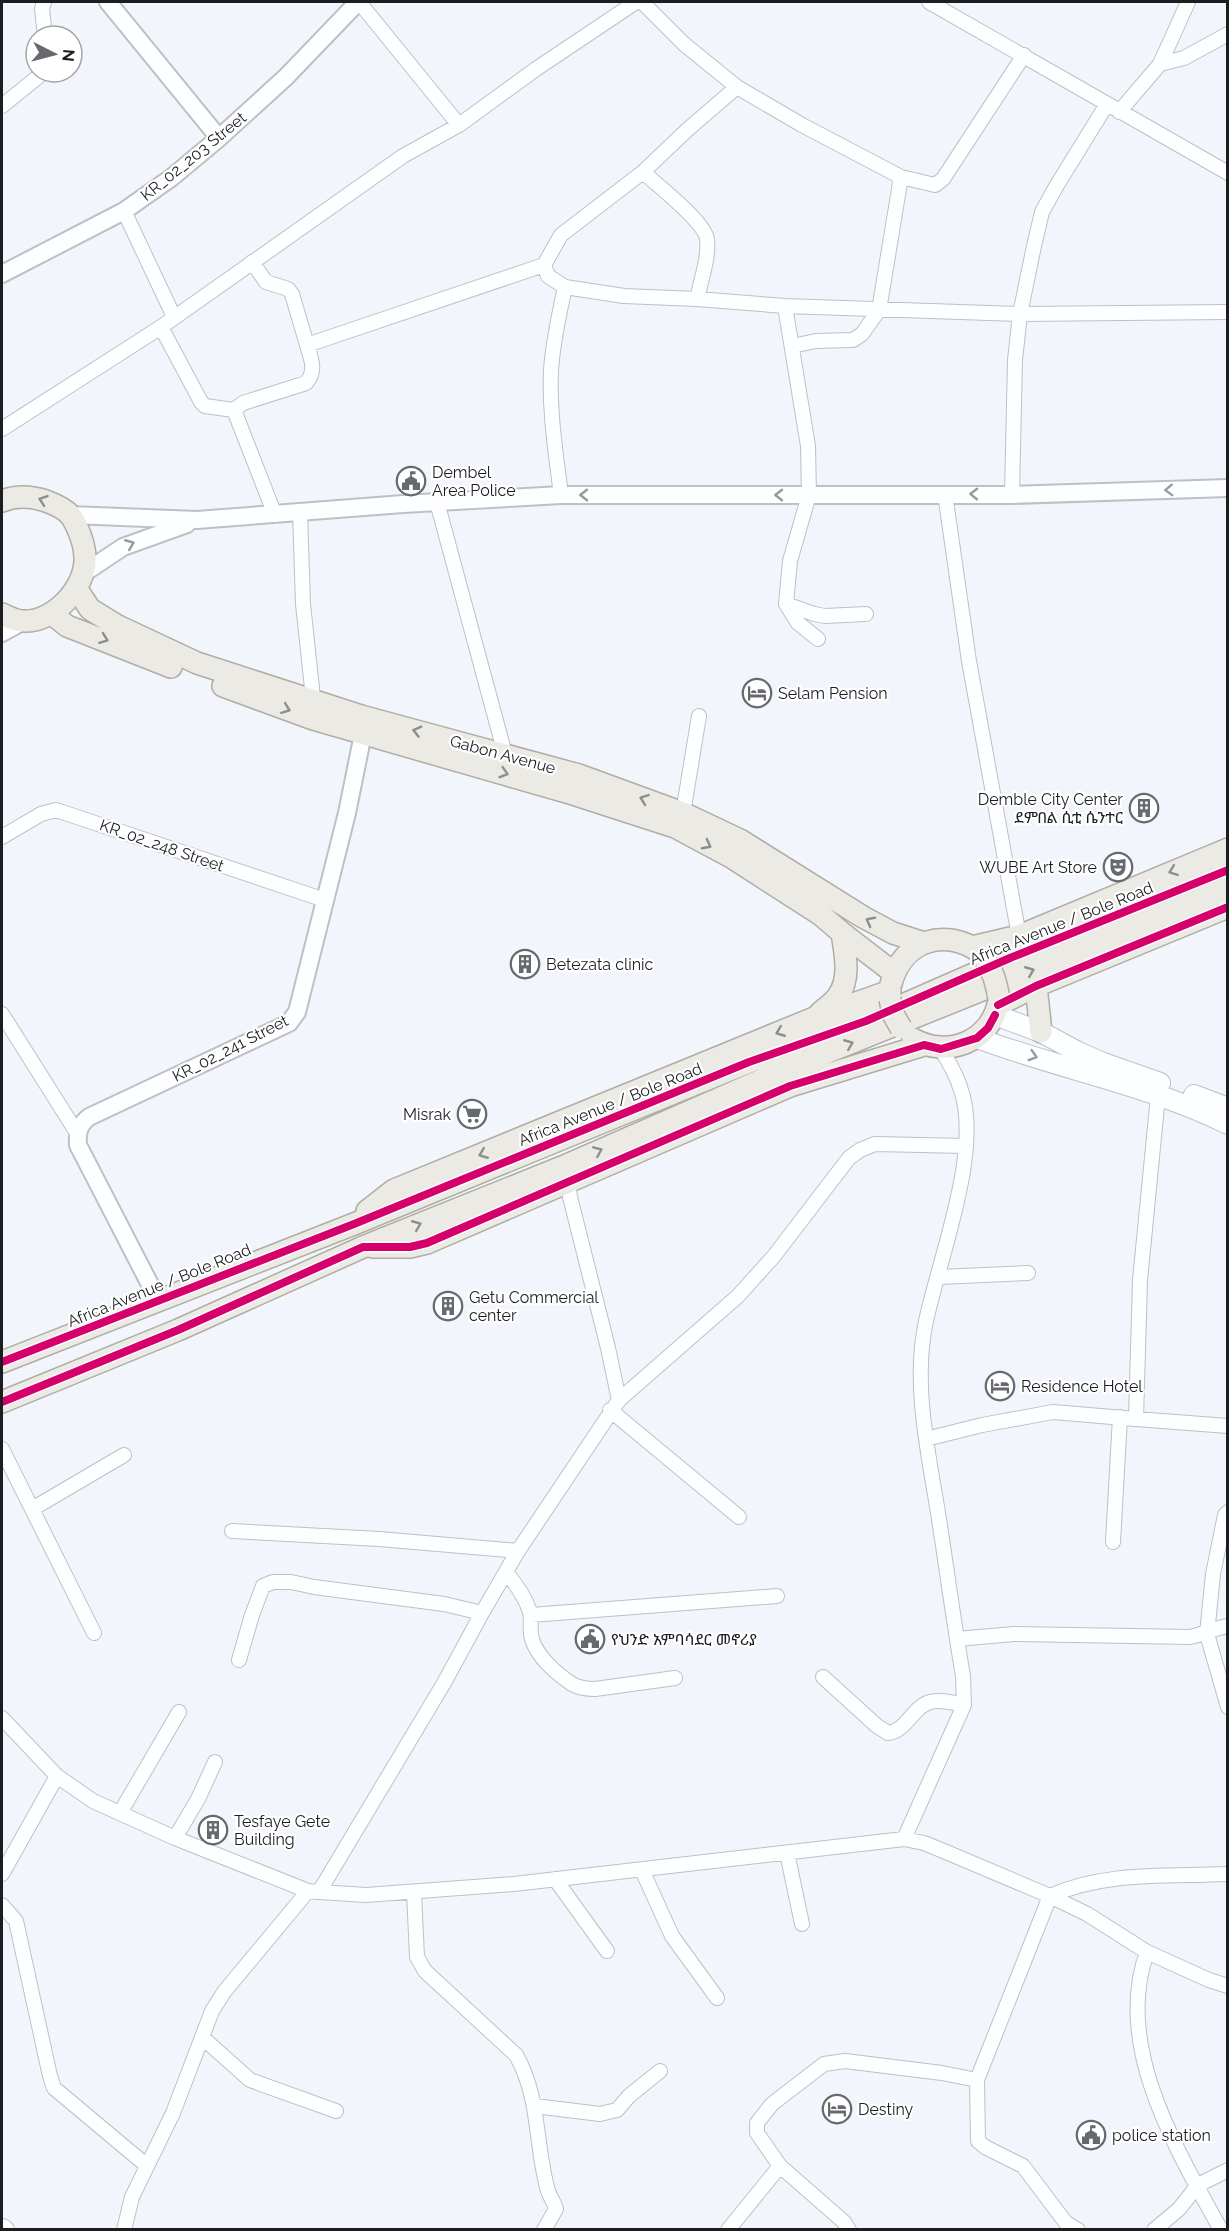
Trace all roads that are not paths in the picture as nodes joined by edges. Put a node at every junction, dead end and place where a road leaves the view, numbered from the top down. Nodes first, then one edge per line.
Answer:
1 (44, 2) edge
2 (108, 2) edge
3 (358, 2) edge
4 (636, 2) edge
5 (642, 2) edge
6 (929, 2) edge
7 (1188, 2) edge
8 (44, 24) edge
9 (1227, 34) edge
10 (1024, 55) junction
11 (1160, 64) junction
12 (29, 84) edge
13 (736, 87) junction
14 (1107, 104) junction
15 (2, 106) edge
16 (1119, 112) junction
17 (459, 124) junction
18 (219, 138) junction
19 (643, 172) junction
20 (1227, 173) edge
21 (901, 177) junction
22 (124, 211) junction
23 (252, 262) junction
24 (544, 265) junction
25 (2, 274) edge
26 (565, 287) junction
27 (697, 298) junction
28 (785, 306) junction
29 (879, 310) junction
30 (1227, 312) edge
31 (1020, 314) junction
32 (174, 317) junction
33 (161, 327) junction
34 (307, 345) junction
35 (792, 346) junction
36 (234, 410) junction
37 (2, 429) edge
38 (1227, 488) edge
39 (5, 494) edge
40 (945, 494) junction
41 (561, 495) junction
42 (809, 495) junction
43 (1012, 495) junction
44 (437, 502) junction
45 (300, 512) junction
46 (275, 514) junction
47 (71, 515) junction
48 (197, 520) junction
49 (78, 582) junction
50 (786, 604) junction
51 (2, 614) edge
52 (51, 614) junction
53 (866, 614) dead end
54 (22, 622) junction
55 (2, 633) edge
56 (818, 639) dead end
57 (314, 710) junction
58 (699, 716) dead end
59 (365, 725) junction
60 (505, 754) junction
61 (576, 784) junction
62 (679, 820) junction
63 (2, 837) edge
64 (1227, 849) edge
65 (1227, 870) edge
66 (1227, 891) edge
67 (325, 900) junction
68 (1227, 907) edge
69 (842, 933) junction
70 (1019, 936) junction
71 (924, 943) junction
72 (973, 948) junction
73 (1036, 986) junction
74 (891, 987) junction
75 (998, 1006) junction
76 (2, 1014) edge
77 (814, 1018) junction
78 (1041, 1032) junction
79 (977, 1038) junction
80 (932, 1047) junction
81 (1073, 1060) junction
82 (1158, 1096) junction
83 (1227, 1108) edge
84 (1227, 1124) edge
85 (77, 1133) junction
86 (966, 1146) junction
87 (568, 1182) junction
88 (354, 1224) junction
89 (363, 1247) junction
90 (1028, 1273) dead end
91 (939, 1277) junction
92 (158, 1300) junction
93 (2, 1362) edge
94 (2, 1402) edge
95 (614, 1405) junction
96 (1120, 1417) junction
97 (1136, 1419) junction
98 (1227, 1426) edge
99 (926, 1439) junction
100 (2, 1449) edge
101 (124, 1455) dead end
102 (32, 1509) junction
103 (1227, 1512) edge
104 (739, 1516) dead end
105 (232, 1531) dead end
106 (1113, 1542) dead end
107 (518, 1551) junction
108 (506, 1572) junction
109 (777, 1596) dead end
110 (482, 1613) junction
111 (531, 1615) junction
112 (1227, 1626) edge
113 (94, 1633) dead end
114 (1207, 1634) junction
115 (957, 1639) junction
116 (239, 1660) dead end
117 (823, 1677) dead end
118 (675, 1678) dead end
119 (964, 1705) junction
120 (1227, 1707) edge
121 (179, 1712) dead end
122 (2, 1718) edge
123 (215, 1762) dead end
124 (57, 1776) junction
125 (120, 1813) junction
126 (175, 1838) junction
127 (904, 1839) junction
128 (787, 1853) junction
129 (642, 1870) junction
130 (2, 1874) edge
131 (1227, 1874) edge
132 (555, 1880) junction
133 (313, 1891) junction
134 (414, 1892) junction
135 (1050, 1896) junction
136 (2, 1905) edge
137 (802, 1924) dead end
138 (607, 1951) dead end
139 (1148, 1952) junction
140 (1227, 1986) edge
141 (717, 1998) dead end
142 (202, 2038) junction
143 (660, 2071) dead end
144 (977, 2080) junction
145 (535, 2106) junction
146 (336, 2111) dead end
147 (146, 2165) junction
148 (780, 2166) junction
149 (1227, 2170) edge
150 (1198, 2185) junction
151 (124, 2229) edge
152 (544, 2229) edge
153 (728, 2229) edge
154 (849, 2229) edge
155 (1078, 2229) edge
156 (1154, 2229) edge
157 (1221, 2229) edge

1 - 8 street
2 - 18 street
3 - 17 street
3 - 18 street, KR_02_203 Street
4 - 17 street
5 - 13 street
6 - 10 street
7 - 11 street
9 - 11 street
10 - 14 street
10 - 21 street
11 - 16 street
12 - 15 street
13 - 19 street
13 - 21 street
14 - 16 street
14 - 31 street
16 - 20 street
17 - 23 street
18 - 22 street, KR_02_203 Street
19 - 24 street
19 - 27 street
21 - 29 street
22 - 25 street, KR_02_203 Street
22 - 32 street
23 - 32 street
23 - 34 street
24 - 26 street
24 - 34 street
26 - 27 street
26 - 41 street
27 - 28 street
28 - 29 street
28 - 35 street
29 - 31 street
29 - 35 street
30 - 31 street
31 - 43 street
32 - 33 street
33 - 36 street
33 - 37 street
34 - 36 street
35 - 42 street
36 - 46 street
38 -> 43 street
47 -> 39 main road
40 - 42 street
43 -> 40 street
40 - 70 street
42 -> 41 street
41 - 44 street
42 - 50 street
44 - 45 street
44 - 60 street
45 - 46 street
45 - 57 street
46 - 48 street
47 - 48 street
47 - 49 main road
49 -> 48 street
49 - 52 main road
49 - 57 main road, Gabon Avenue
50 - 53 street
50 - 56 street
51 - 54 main road
52 - 54 main road
52 -> 57 main road, Gabon Avenue
54 - 55 street
57 - 59 main road, Gabon Avenue
58 - 62 street
60 -> 59 main road, Gabon Avenue
59 -> 61 main road, Gabon Avenue
59 - 67 street, KR_02_241 Street
60 - 61 main road, Gabon Avenue
61 - 62 main road, Gabon Avenue
62 -> 69 main road, Gabon Avenue
71 -> 62 main road, Gabon Avenue
63 - 67 street, KR_02_248 Street
64 -> 70 main road
65 - 88 main road, Africa Avenue / Bole Road
89 -> 66 main road, Africa Avenue / Bole Road
67 - 85 street, KR_02_241 Street
68 - 73 main road
69 - 74 main road, Gabon Avenue
69 - 77 main road
70 - 72 main road
71 - 72 main road
71 - 74 main road
72 - 75 main road, bridge
73 - 75 main road
73 - 78 main road
74 - 77 main road
74 - 80 main road, bridge
75 - 78 main road
75 - 79 main road
76 - 85 street
77 -> 88 main road
78 - 81 main road
79 - 80 main road
79 -> 81 main road
80 - 86 street
80 - 87 main road
81 - 82 main road
81 - 83 main road
82 - 84 main road
82 - 97 street
85 - 92 street
86 - 91 street
86 - 95 street
87 - 89 main road
87 - 95 street
88 - 92 main road, Africa Avenue / Bole Road
89 - 94 main road, Africa Avenue / Bole Road
90 - 91 street
91 - 99 street
92 - 93 main road, Africa Avenue / Bole Road
95 - 104 street
95 - 107 street
96 - 97 street
96 - 99 street
96 - 106 street
97 - 98 street
99 - 115 street
100 - 102 street
101 - 102 street
102 - 113 street
103 - 114 street
105 - 107 street
107 - 108 street
108 - 110 street
108 - 111 street
109 - 111 street
110 - 116 street
110 - 133 street
111 - 118 street
112 - 114 street
114 - 115 street
114 - 120 street
115 - 119 street
117 - 119 street
119 - 127 street
121 - 125 street
122 - 124 street
123 - 126 street
124 - 125 street
124 - 130 street
125 - 126 street
126 - 133 street
127 - 128 street
127 - 135 street
128 - 129 street
128 - 137 street
129 - 132 street
129 - 141 street
131 - 135 street
132 - 134 street
132 - 138 street
133 - 134 street
133 - 142 street
134 - 145 street
135 - 139 street
135 - 144 street
136 - 147 street
139 - 140 street
139 - 150 street
142 - 146 street
142 - 147 street
143 - 145 street
144 - 148 street
144 - 155 street
145 - 152 street
147 - 151 street
148 - 153 street
148 - 154 street
149 - 150 street
150 - 156 street
150 - 157 street

